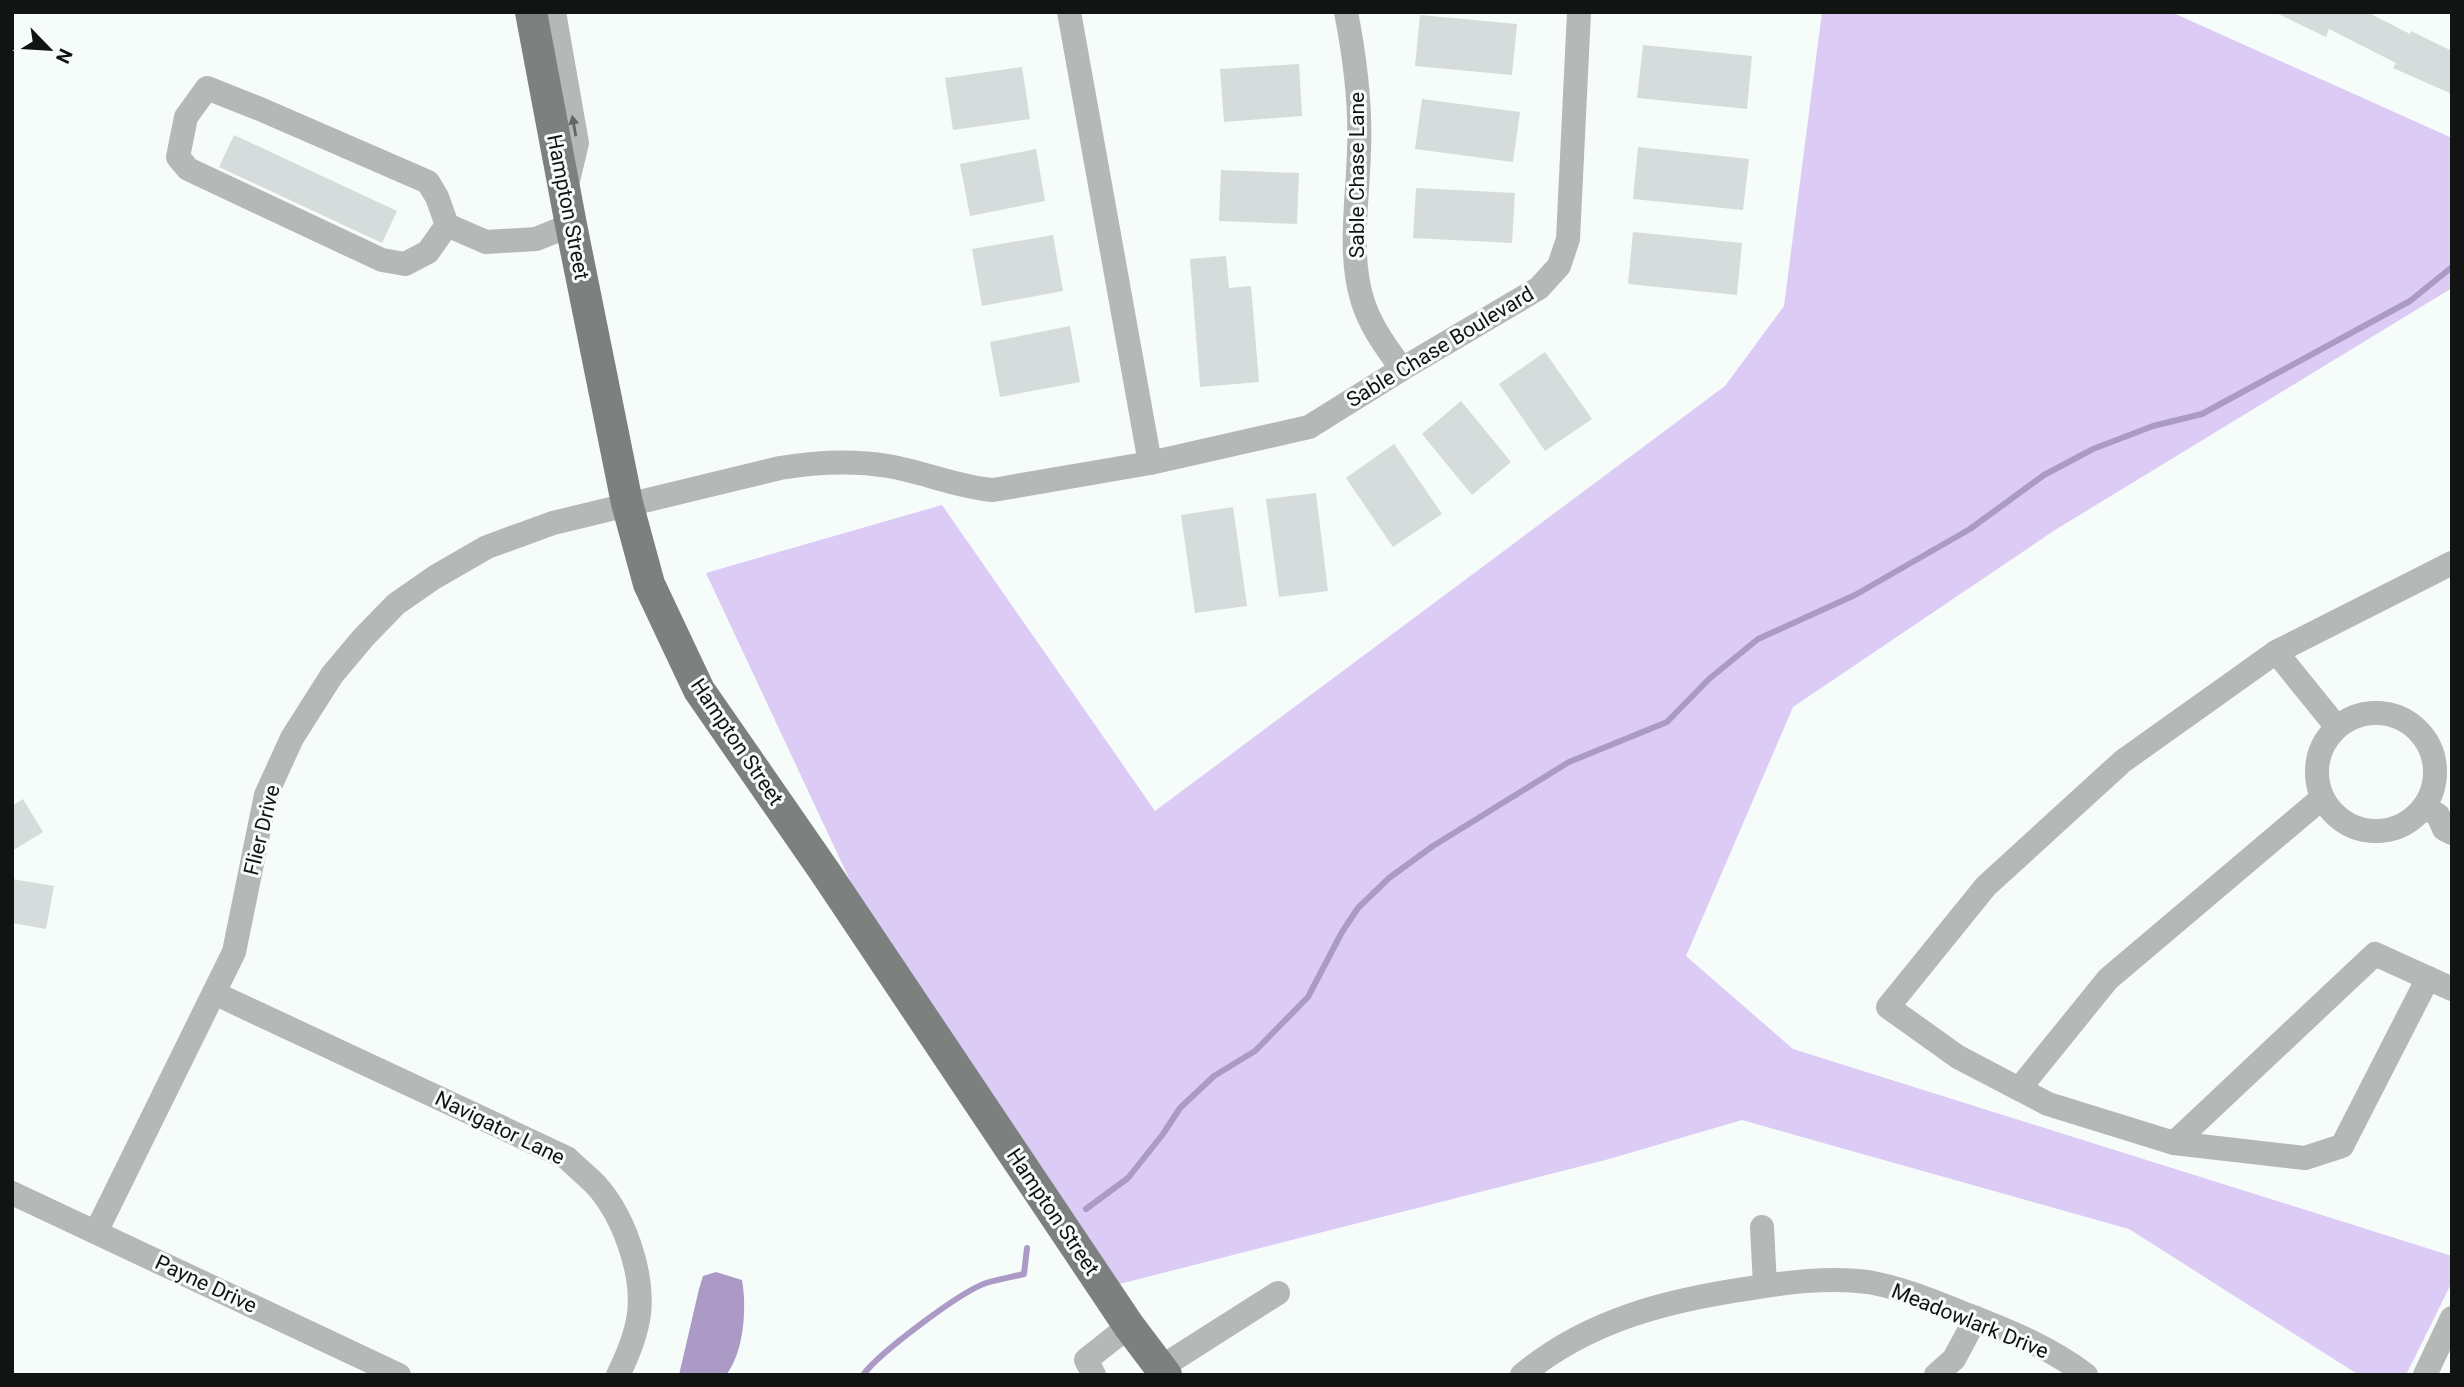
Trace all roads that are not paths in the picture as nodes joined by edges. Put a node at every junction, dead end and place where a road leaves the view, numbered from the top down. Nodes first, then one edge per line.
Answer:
1 (531, 12) edge
2 (554, 12) edge
3 (1069, 12) edge
4 (1346, 12) edge
5 (1579, 12) edge
6 (565, 192) junction
7 (447, 225) junction
8 (571, 225) junction
9 (1402, 369) junction
10 (1150, 463) junction
11 (627, 503) junction
12 (2452, 563) edge
13 (2276, 652) junction
14 (2336, 726) junction
15 (2322, 798) junction
16 (2442, 817) edge
17 (2428, 978) junction
18 (2452, 989) edge
19 (214, 993) junction
20 (2020, 1089) junction
21 (2174, 1143) junction
22 (12, 1192) edge
23 (1762, 1227) dead end
24 (96, 1232) junction
25 (1765, 1286) junction
26 (1278, 1293) dead end
27 (1976, 1318) junction
28 (2452, 1318) edge
29 (1129, 1326) junction
30 (1163, 1371) edge
31 (399, 1375) edge
32 (618, 1375) edge
33 (1094, 1375) edge
34 (1522, 1375) edge
35 (1936, 1375) edge
36 (2086, 1375) edge
37 (2425, 1375) edge

1 - 6 main road, Hampton Street
6 -> 2 street
3 - 10 street
4 - 9 street, Sable Chase Lane
5 - 9 street, Sable Chase Boulevard
6 - 8 main road, Hampton Street
7 - 7 street
7 - 8 street
8 - 11 main road, Hampton Street
9 - 10 street, Sable Chase Boulevard
10 - 11 street, Sable Chase Boulevard
11 - 19 street, Flier Drive
11 - 29 main road, Hampton Street
12 - 13 street
13 - 14 street
13 - 20 street
14 - 15 street
14 - 16 street
15 - 16 street
15 - 20 street
17 - 18 street
17 - 21 street
17 - 21 street
19 - 24 street, Flier Drive
19 - 32 street, Navigator Lane
20 - 21 street
22 - 24 street, Payne Drive
23 - 25 street
24 - 31 street, Payne Drive
25 - 27 street, Meadowlark Drive
25 - 34 street, Meadowlark Drive
26 - 30 street
27 - 35 street
27 - 36 street, Meadowlark Drive
28 - 37 street
29 - 30 main road, Hampton Street
29 - 33 street

